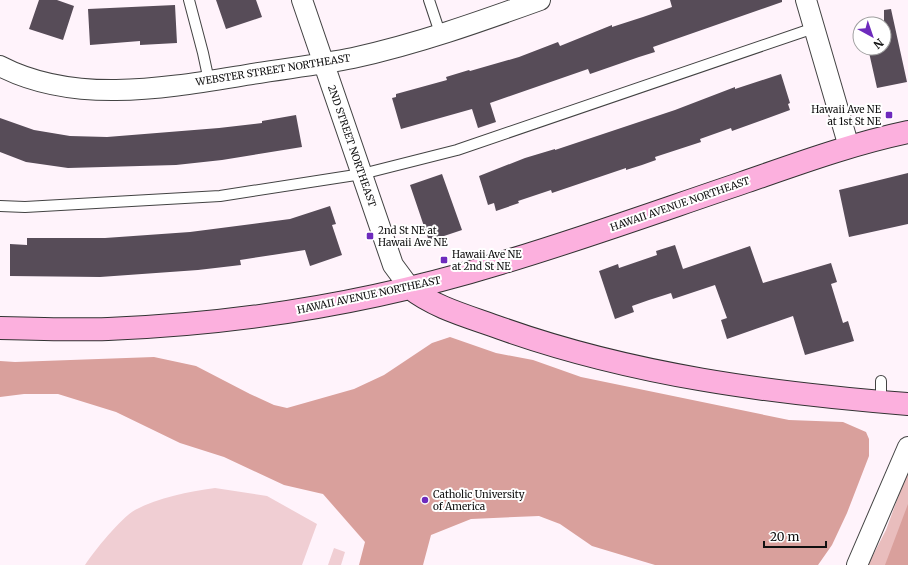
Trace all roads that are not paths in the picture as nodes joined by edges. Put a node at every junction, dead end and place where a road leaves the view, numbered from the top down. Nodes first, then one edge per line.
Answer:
1 (189, 0) edge
2 (302, 0) edge
3 (429, 0) edge
4 (540, 0) edge
5 (806, 0) edge
6 (814, 28) junction
7 (440, 33) junction
8 (324, 62) junction
9 (0, 66) edge
10 (209, 81) junction
11 (908, 132) edge
12 (849, 147) junction
13 (362, 174) junction
14 (0, 206) edge
15 (410, 288) junction
16 (0, 328) edge
17 (881, 381) dead end
18 (881, 402) junction
19 (908, 404) edge
20 (908, 447) edge
21 (857, 565) edge

1 - 10 lane
2 - 8 street, 2ND STREET NORTHEAST
3 - 7 lane
4 - 7 street, WEBSTER STREET NORTHEAST
5 - 6 street
6 - 12 street
6 - 13 lane
7 - 8 street, WEBSTER STREET NORTHEAST
8 - 10 street, WEBSTER STREET NORTHEAST
8 - 13 street, 2ND STREET NORTHEAST
9 - 10 street, WEBSTER STREET NORTHEAST
11 - 12 street, HAWAII AVENUE NORTHEAST
12 - 15 street, HAWAII AVENUE NORTHEAST
13 - 14 lane
13 - 15 street, 2ND STREET NORTHEAST
15 - 16 street, HAWAII AVENUE NORTHEAST
15 - 18 street
17 - 18 lane
18 - 19 street
20 - 21 street

